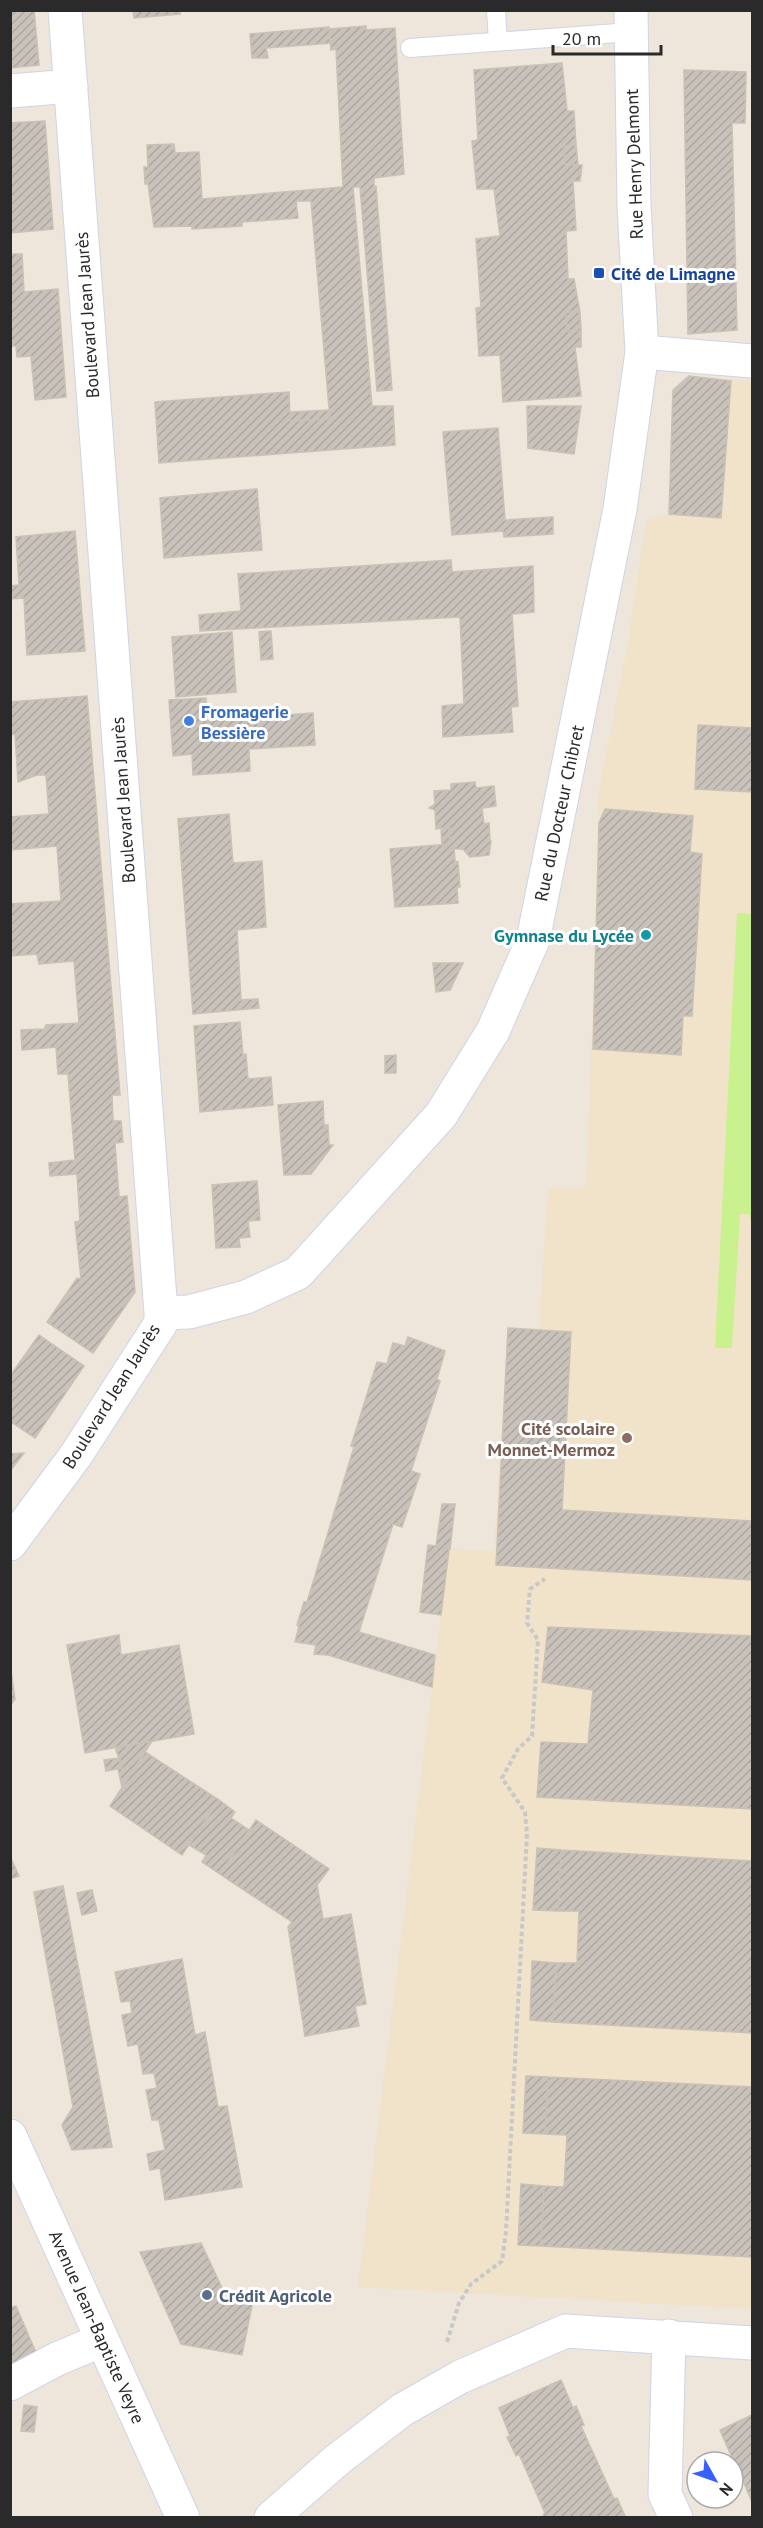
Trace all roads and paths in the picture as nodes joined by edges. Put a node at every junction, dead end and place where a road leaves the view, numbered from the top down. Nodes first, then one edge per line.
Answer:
1 (65, 10) edge
2 (496, 10) edge
3 (631, 21) edge
4 (498, 42) junction
5 (410, 48) dead end
6 (70, 86) junction
7 (10, 91) edge
8 (642, 352) junction
9 (753, 361) edge
10 (161, 1313) junction
11 (10, 1544) edge
12 (545, 1579) dead end
13 (10, 2136) edge
14 (669, 2336) junction
15 (102, 2340) junction
16 (447, 2342) dead end
17 (753, 2343) edge
18 (10, 2384) edge
19 (183, 2517) edge
20 (271, 2517) edge
21 (676, 2517) edge

1 - 6 main road, Boulevard Jean Jaurès
2 - 4 lane
3 - 4 lane
3 - 8 main road, Rue Henry Delmont
4 - 5 lane
6 - 7 main road
6 - 10 main road, Boulevard Jean Jaurès
8 - 9 main road
8 - 10 main road, Rue du Docteur Chibret
10 - 11 main road, Boulevard Jean Jaurès
12 - 16 path
13 - 15 main road, Avenue Jean-Baptiste Veyre
14 - 17 main road
14 - 20 main road
14 - 21 main road
15 - 18 main road
15 - 19 main road, Avenue Jean-Baptiste Veyre

